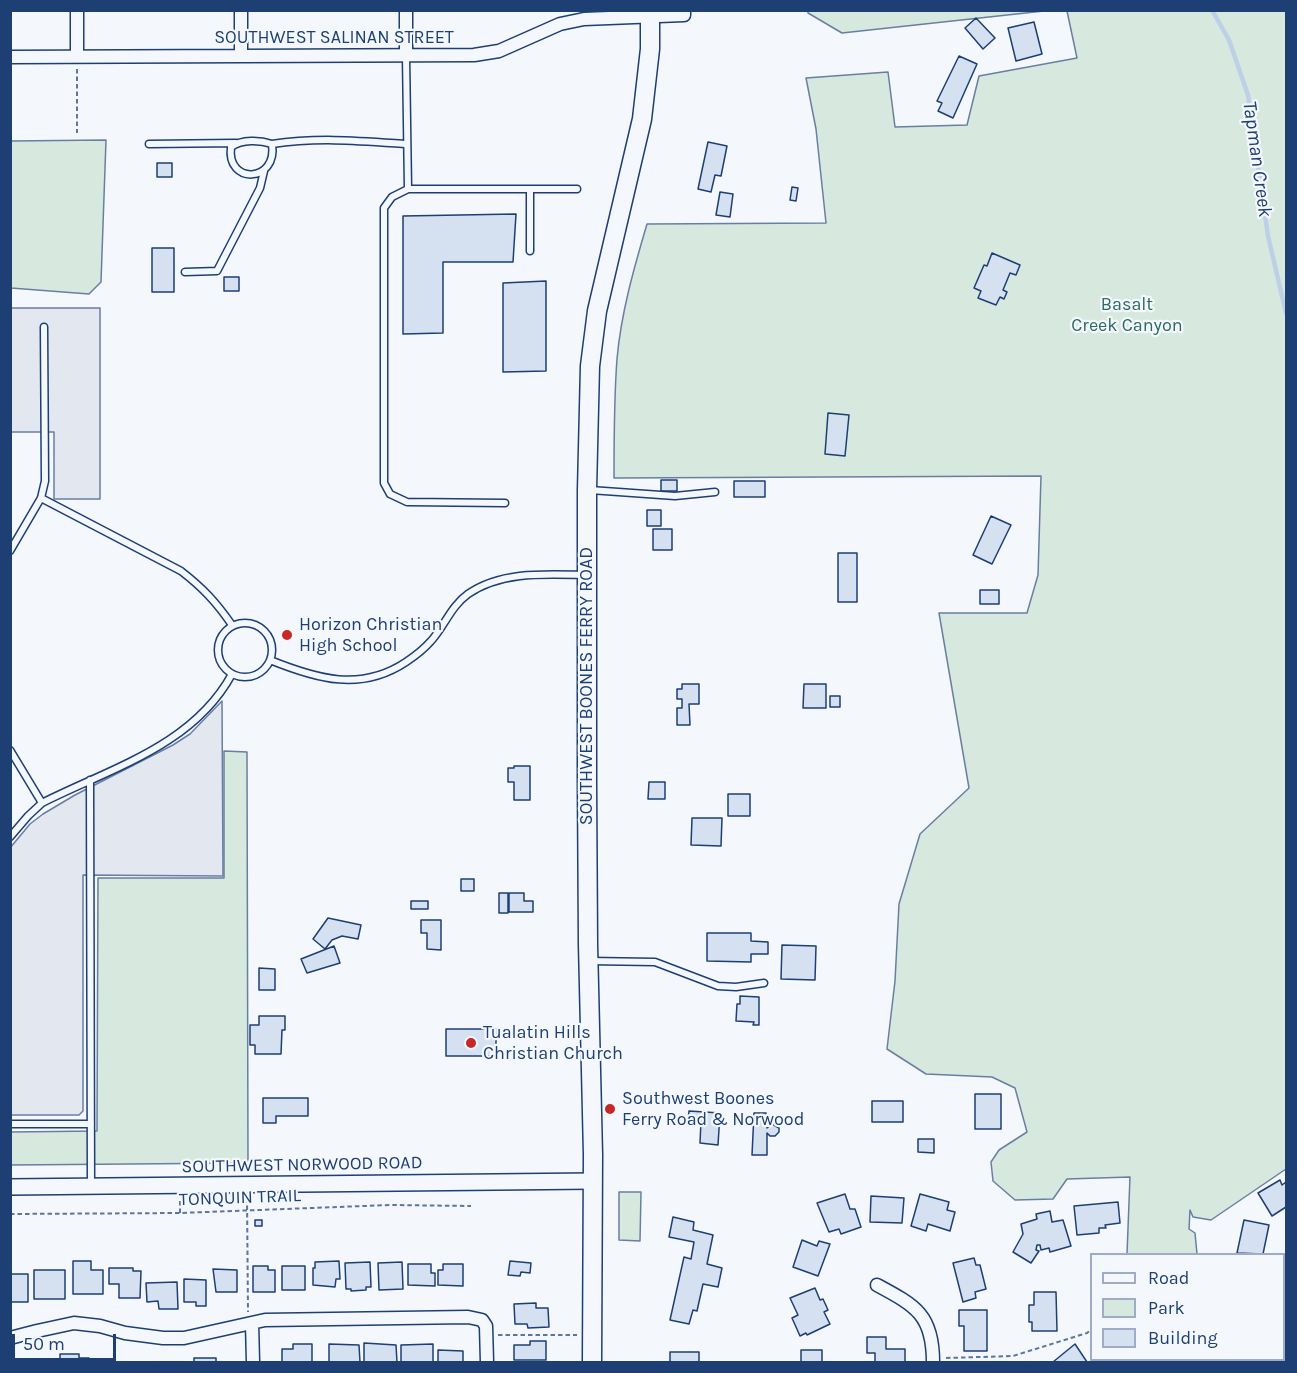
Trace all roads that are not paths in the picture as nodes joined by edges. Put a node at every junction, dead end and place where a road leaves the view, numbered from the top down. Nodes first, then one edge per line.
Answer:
1 (77, 10) edge
2 (241, 10) edge
3 (406, 10) edge
4 (684, 10) edge
5 (650, 13) edge
6 (77, 56) junction
7 (241, 56) junction
8 (406, 56) junction
9 (10, 57) edge
10 (236, 143) junction
11 (149, 144) dead end
12 (272, 144) junction
13 (407, 144) junction
14 (264, 171) junction
15 (408, 189) junction
16 (530, 189) junction
17 (577, 189) dead end
18 (530, 251) dead end
19 (185, 272) dead end
20 (44, 327) dead end
21 (587, 490) junction
22 (715, 492) dead end
23 (41, 498) junction
24 (505, 503) dead end
25 (10, 550) edge
26 (587, 575) junction
27 (232, 625) junction
28 (270, 660) junction
29 (232, 674) junction
30 (10, 750) edge
31 (90, 780) junction
32 (42, 803) junction
33 (10, 837) edge
34 (589, 961) junction
35 (764, 983) dead end
36 (10, 1124) edge
37 (90, 1124) junction
38 (593, 1181) junction
39 (10, 1187) edge
40 (90, 1187) junction
41 (877, 1285) dead end
42 (252, 1323) junction
43 (10, 1338) edge
44 (933, 1360) edge
45 (253, 1362) edge
46 (487, 1362) edge
47 (592, 1362) edge

1 - 6 street
2 - 7 street
3 - 8 street
4 - 5 street
5 - 8 street, SOUTHWEST SALINAN STREET
5 - 21 main road, SOUTHWEST BOONES FERRY ROAD
6 - 7 street, SOUTHWEST SALINAN STREET
6 - 9 street, SOUTHWEST SALINAN STREET
7 - 8 street, SOUTHWEST SALINAN STREET
8 - 13 lane
10 - 11 lane
10 - 12 lane
10 - 14 lane
12 - 13 lane
12 - 14 lane
13 - 15 lane
14 - 19 lane
15 - 16 lane
15 - 24 lane
16 - 17 lane
16 - 18 lane
20 - 23 lane
21 - 22 lane
21 - 26 main road, SOUTHWEST BOONES FERRY ROAD
23 - 25 lane
23 - 27 lane
26 - 28 lane
26 - 34 main road, SOUTHWEST BOONES FERRY ROAD
27 - 28 lane
27 - 29 lane
28 - 29 lane
29 - 31 lane
30 - 32 lane
31 - 32 lane
31 - 37 lane
32 - 33 lane
34 - 35 lane
34 - 38 main road, SOUTHWEST BOONES FERRY ROAD
36 - 37 lane
37 - 40 lane
38 - 40 street, SOUTHWEST NORWOOD ROAD
38 - 47 main road, SOUTHWEST BOONES FERRY ROAD
39 - 40 street, SOUTHWEST NORWOOD ROAD
41 - 44 street
42 - 43 street
42 - 45 street
42 - 46 street

